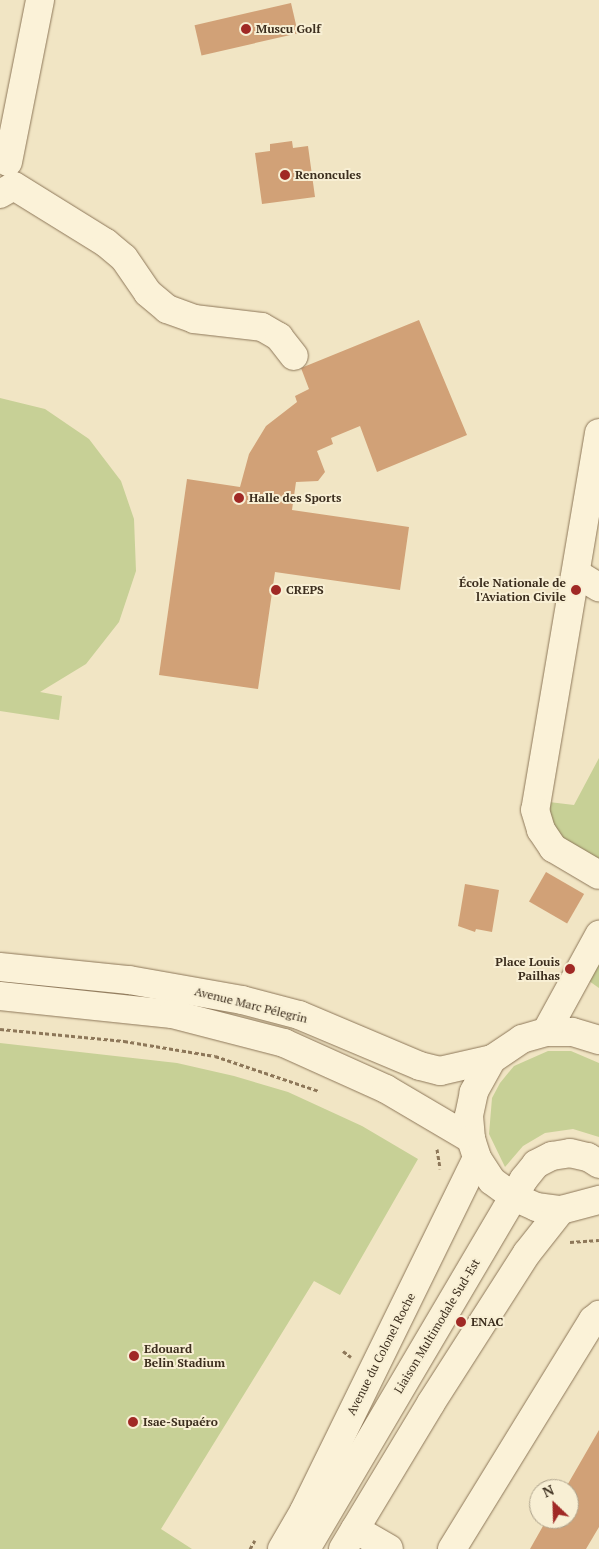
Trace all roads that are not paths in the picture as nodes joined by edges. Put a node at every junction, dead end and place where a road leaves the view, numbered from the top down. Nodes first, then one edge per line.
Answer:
1 (40, 0) edge
2 (5, 170) edge
3 (294, 356) dead end
4 (599, 433) edge
5 (588, 581) edge
6 (599, 875) edge
7 (599, 934) edge
8 (0, 967) edge
9 (0, 996) edge
10 (546, 1032) junction
11 (599, 1040) edge
12 (492, 1059) junction
13 (474, 1148) junction
14 (599, 1164) edge
15 (514, 1198) junction
16 (585, 1209) edge
17 (599, 1315) edge
18 (349, 1539) edge
19 (282, 1549) edge
20 (306, 1549) edge
21 (388, 1549) edge
22 (452, 1549) edge

1 - 2 street
2 - 3 street
4 - 5 street
5 - 6 street
7 - 10 street
8 - 12 street, Avenue Marc Pélegrin
9 - 13 street
10 - 11 street
10 - 12 street
12 - 13 street
13 - 15 street
13 - 19 street, Avenue du Colonel Roche
14 - 15 street, Liaison Multimodale Sud-Est
15 - 16 street
15 - 20 street, Liaison Multimodale Sud-Est
16 - 18 street
17 - 22 street
18 - 21 street

